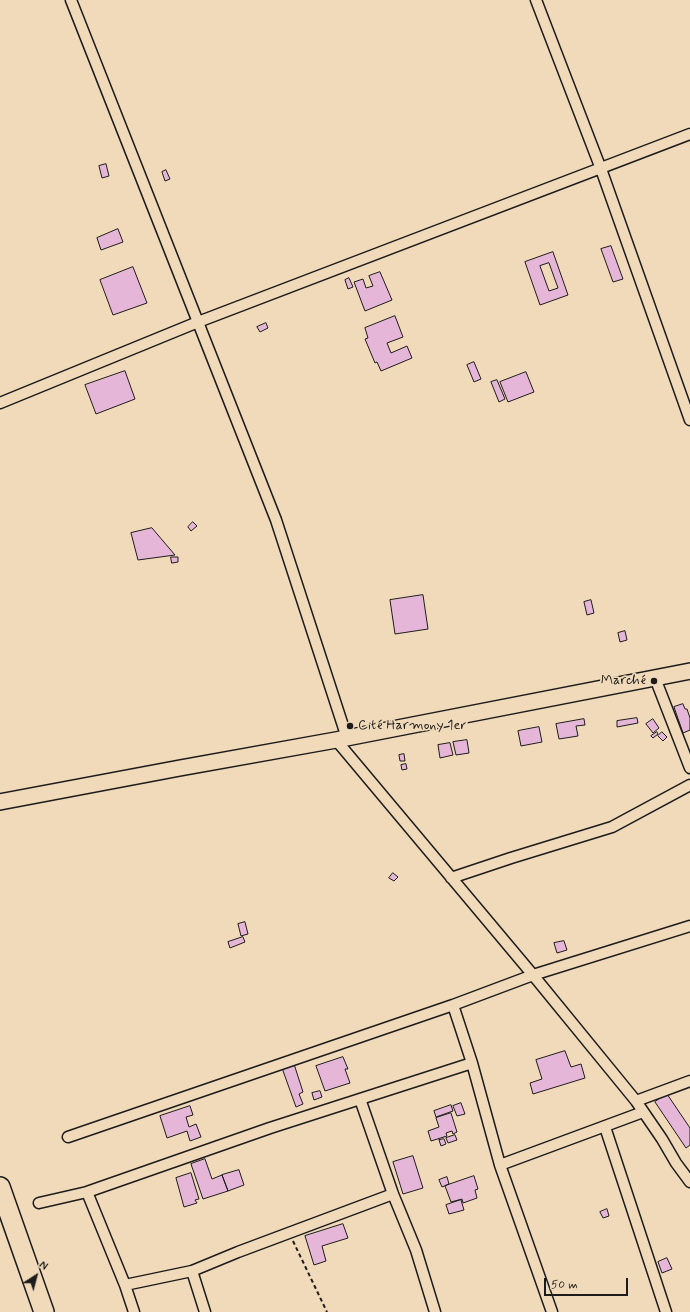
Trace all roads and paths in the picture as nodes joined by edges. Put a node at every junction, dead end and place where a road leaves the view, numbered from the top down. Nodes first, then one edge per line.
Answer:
1 (71, 0) edge
2 (536, 0) edge
3 (690, 134) edge
4 (601, 169) junction
5 (198, 322) junction
6 (0, 403) edge
7 (690, 420) edge
8 (690, 671) edge
9 (655, 678) junction
10 (342, 739) junction
11 (690, 768) edge
12 (690, 785) edge
13 (0, 802) edge
14 (451, 878) junction
15 (690, 926) edge
16 (533, 975) junction
17 (452, 1005) junction
18 (472, 1063) junction
19 (690, 1081) edge
20 (360, 1099) junction
21 (636, 1101) junction
22 (643, 1112) junction
23 (605, 1127) junction
24 (68, 1136) dead end
25 (500, 1165) junction
26 (690, 1182) edge
27 (0, 1187) edge
28 (87, 1192) junction
29 (393, 1194) junction
30 (39, 1203) dead end
31 (289, 1233) junction
32 (192, 1271) junction
33 (125, 1285) junction
34 (44, 1312) edge
35 (134, 1312) edge
36 (205, 1312) edge
37 (327, 1312) edge
38 (435, 1312) edge
39 (552, 1312) edge
40 (666, 1312) edge

1 - 5 street
2 - 4 street
3 - 4 street
4 - 5 street
4 - 7 street
5 - 6 street
5 - 10 street
8 - 9 street
9 - 10 street
9 - 11 street
10 - 13 street
10 - 14 street
12 - 14 street
14 - 16 street
15 - 16 street
16 - 17 street
16 - 21 street
17 - 18 street
17 - 24 street
18 - 20 street
18 - 25 street
19 - 21 street
20 - 28 street
20 - 29 street
21 - 22 street
22 - 23 street
22 - 26 street
23 - 25 street
23 - 40 street
25 - 39 street
27 - 34 highway
28 - 30 street
28 - 33 street
29 - 31 street
29 - 38 street
31 - 32 street
31 - 37 path
32 - 33 street
32 - 36 street
33 - 35 street

